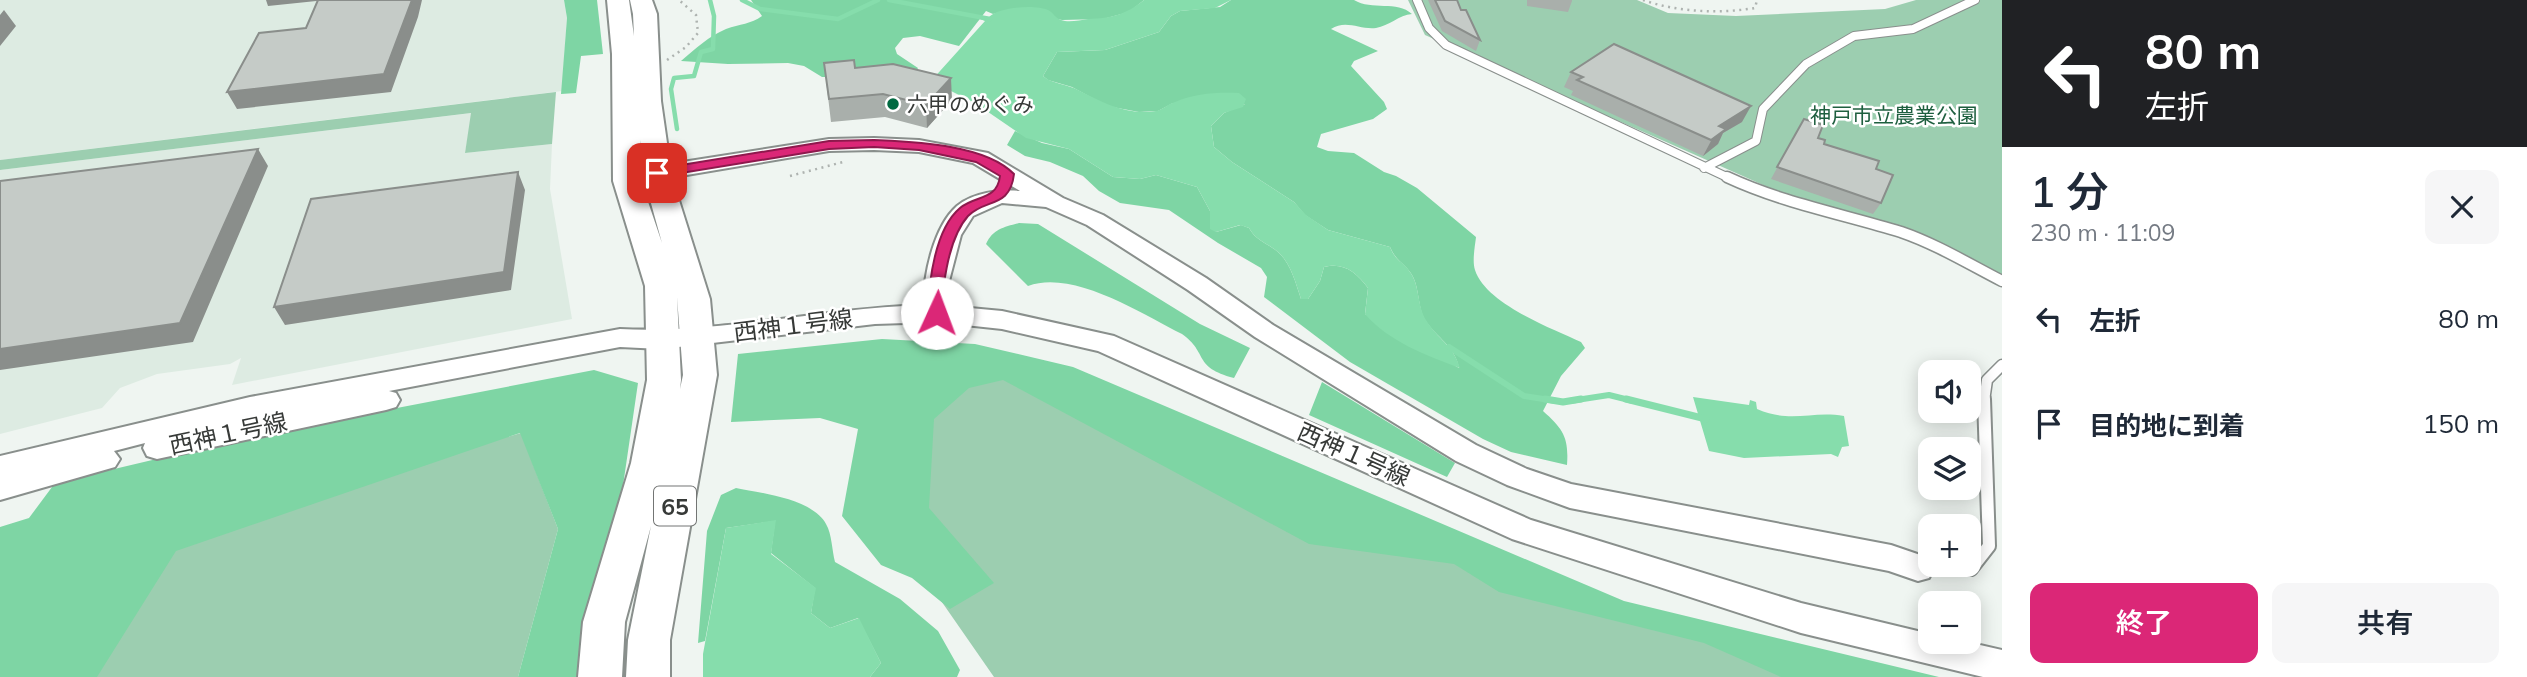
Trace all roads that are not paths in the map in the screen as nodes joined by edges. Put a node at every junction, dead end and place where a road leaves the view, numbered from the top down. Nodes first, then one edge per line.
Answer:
1 (618, 0) edge
2 (641, 0) edge
3 (1417, 0) edge
4 (1975, 0) edge
5 (1704, 168) junction
6 (657, 173) junction
7 (1003, 185) junction
8 (2002, 281) edge
9 (937, 313) junction
10 (699, 336) junction
11 (661, 340) junction
12 (2002, 365) edge
13 (0, 467) edge
14 (0, 488) edge
15 (1981, 556) edge
16 (1918, 568) edge
17 (2002, 666) edge
18 (600, 677) edge
19 (648, 677) edge

1 - 11 main road, 65
2 - 6 main road, 65
3 - 5 lane
4 - 5 lane
5 - 8 lane
6 - 7 street
6 - 10 main road, 65
7 - 9 street
7 - 16 street
9 - 10 street, 西神１号線
9 - 17 street, 西神１号線
10 - 11 street, 西神１号線
10 - 19 main road, 65
11 - 13 street, 西神１号線
11 - 14 street, 西神１号線
11 - 18 main road, 65
12 - 15 lane

